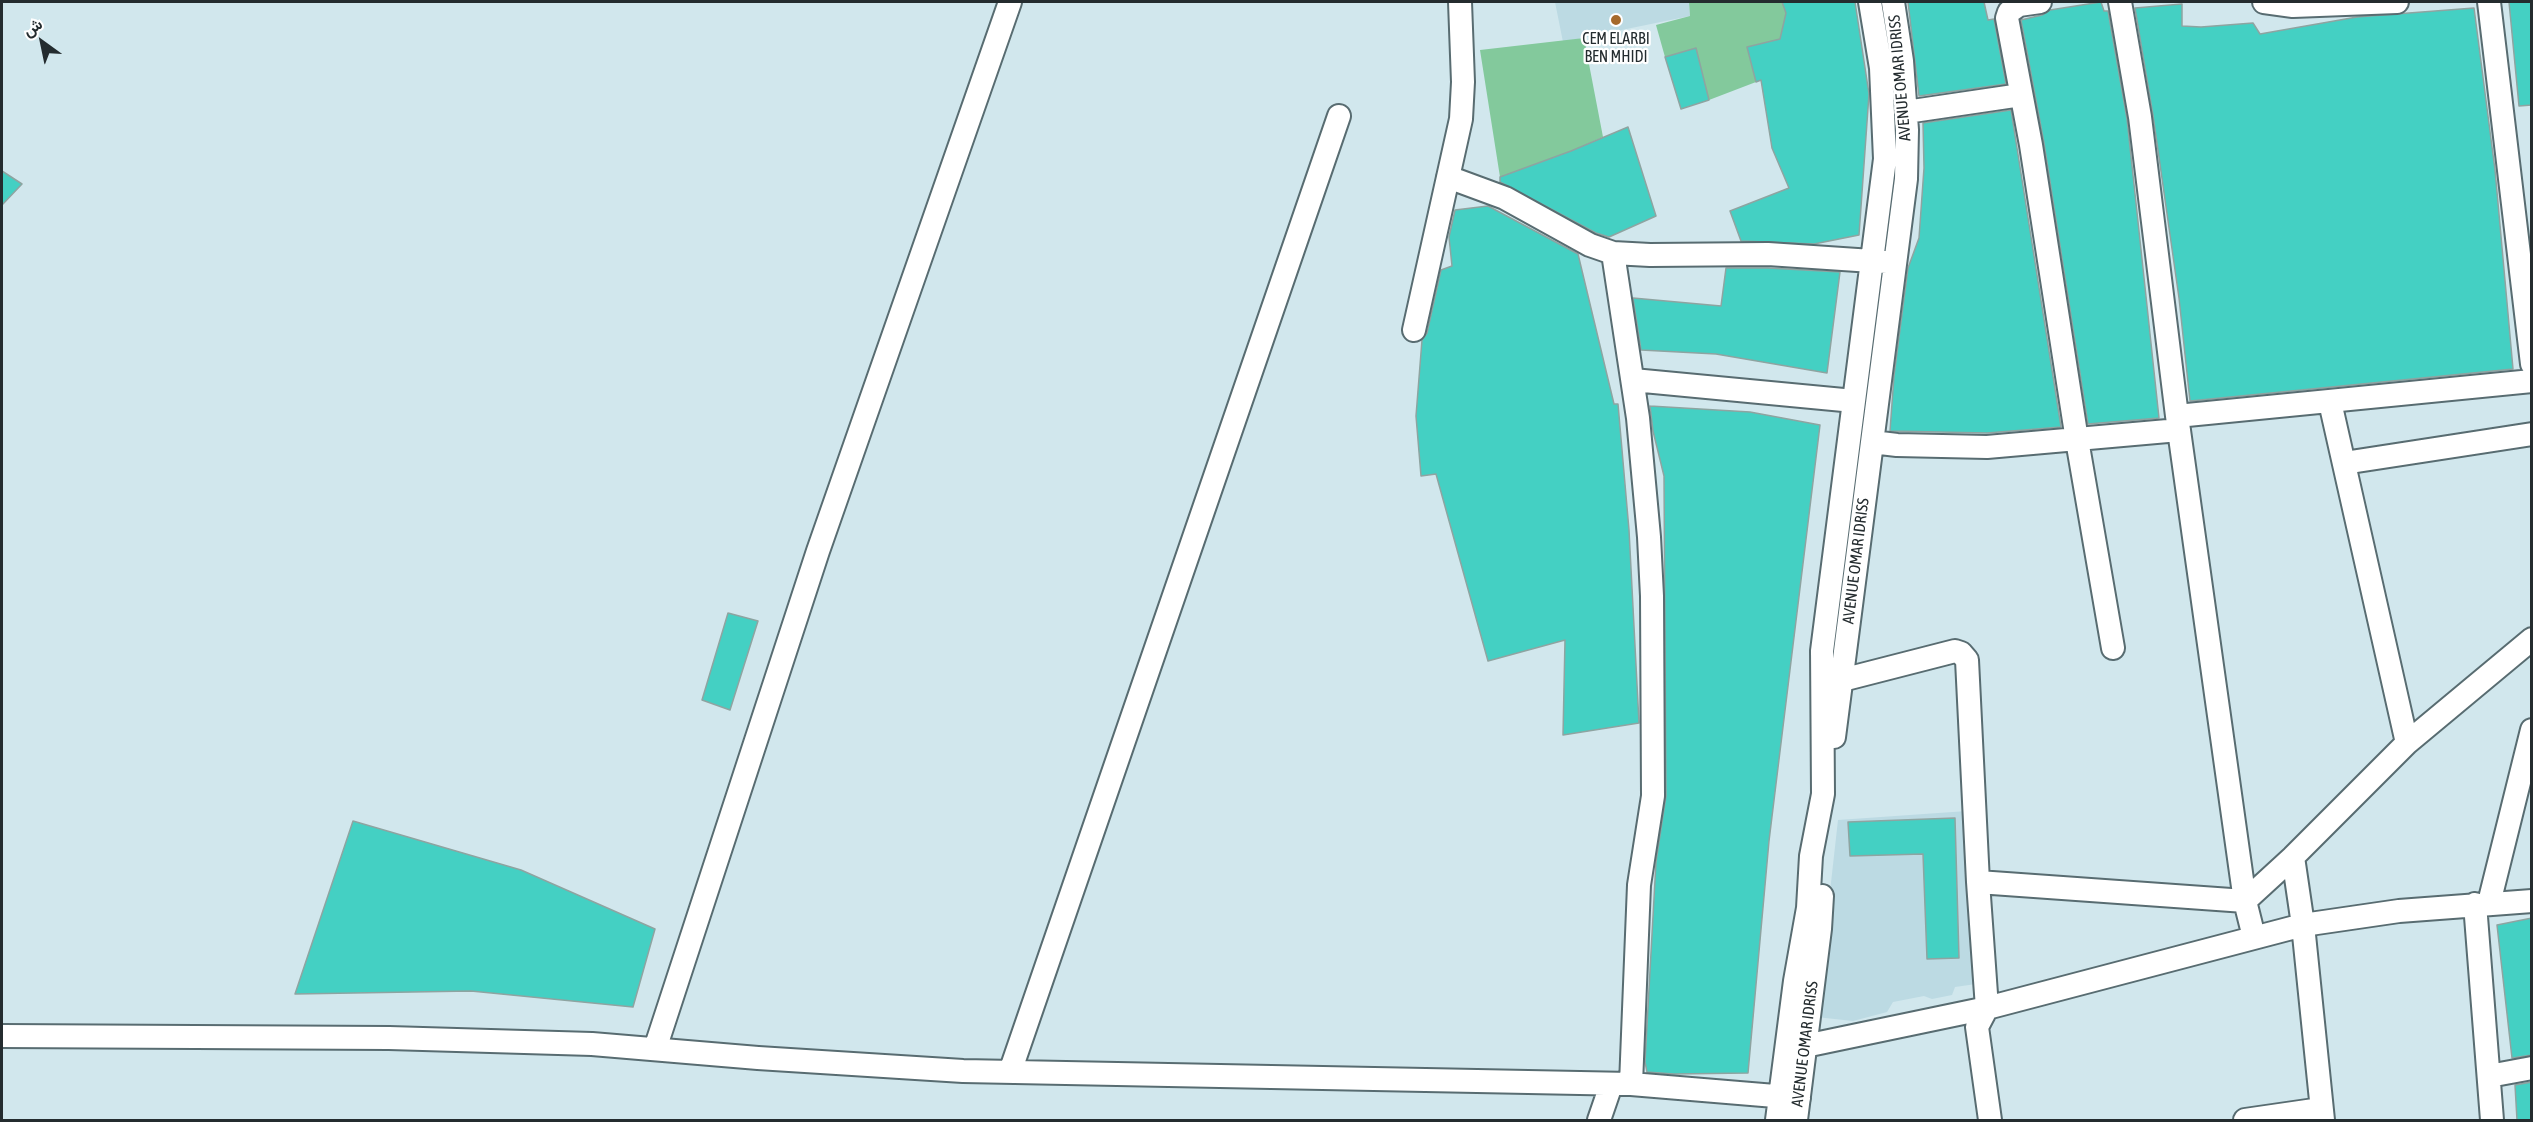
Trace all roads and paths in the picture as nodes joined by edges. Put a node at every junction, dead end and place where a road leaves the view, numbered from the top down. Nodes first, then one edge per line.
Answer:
1 (1010, 2) edge
2 (1460, 2) edge
3 (1870, 2) edge
4 (1893, 2) edge
5 (2040, 2) edge
6 (2120, 2) edge
7 (2264, 2) edge
8 (2397, 2) edge
9 (2489, 2) edge
10 (2021, 95) junction
11 (1906, 112) junction
12 (1339, 116) dead end
13 (1448, 177) junction
14 (1613, 253) junction
15 (2525, 261) edge
16 (1883, 262) junction
17 (1414, 330) dead end
18 (2532, 364) edge
19 (1632, 380) junction
20 (2532, 381) edge
21 (1854, 401) junction
22 (2331, 402) junction
23 (2178, 423) junction
24 (2532, 434) edge
25 (2077, 440) junction
26 (1872, 442) junction
27 (2344, 463) junction
28 (2532, 639) edge
29 (2113, 648) dead end
30 (1842, 680) junction
31 (2532, 730) edge
32 (2407, 743) junction
33 (2293, 857) junction
34 (1978, 882) junction
35 (2532, 900) edge
36 (2245, 901) junction
37 (2482, 903) junction
38 (2303, 925) junction
39 (2254, 937) junction
40 (1988, 1008) junction
41 (2, 1036) edge
42 (1805, 1046) junction
43 (655, 1049) junction
44 (2532, 1068) edge
45 (1010, 1072) junction
46 (2488, 1076) junction
47 (1621, 1085) junction
48 (1789, 1097) junction
49 (2322, 1115) edge
50 (1599, 1120) edge
51 (1777, 1120) edge
52 (1796, 1120) edge
53 (1990, 1120) edge
54 (2243, 1120) edge
55 (2492, 1120) edge

1 - 43 street
2 - 13 street
3 - 16 street
4 - 11 street, AVENUE OMAR IDRISS
5 - 10 street
6 - 23 street
7 - 8 street
9 - 15 street
10 - 11 street
10 - 25 street
11 - 16 street, AVENUE OMAR IDRISS
12 - 45 street
13 - 14 street
13 - 17 street
14 - 16 street
14 - 19 street
15 - 18 street
16 - 21 street
16 - 26 street, AVENUE OMAR IDRISS
19 - 21 street
19 - 47 street
20 - 22 street
21 - 48 street
22 - 23 street
22 - 27 street
23 - 25 street
23 - 36 street
24 - 27 street
25 - 26 street
25 - 29 street
26 - 30 street, AVENUE OMAR IDRISS
27 - 32 street
28 - 32 street
30 - 34 street
30 - 42 street, AVENUE OMAR IDRISS
31 - 37 street
32 - 33 street
33 - 36 street
33 - 38 street
34 - 36 street
34 - 40 street
35 - 37 street
36 - 39 street
37 - 38 street
37 - 46 street
38 - 39 street
38 - 49 street
39 - 40 street
40 - 42 street
40 - 53 street
41 - 43 street
42 - 48 street, AVENUE OMAR IDRISS
43 - 45 street
44 - 46 street
45 - 47 street
46 - 55 street
47 - 48 street
47 - 50 street
48 - 51 street
48 - 52 street, AVENUE OMAR IDRISS
49 - 54 street

